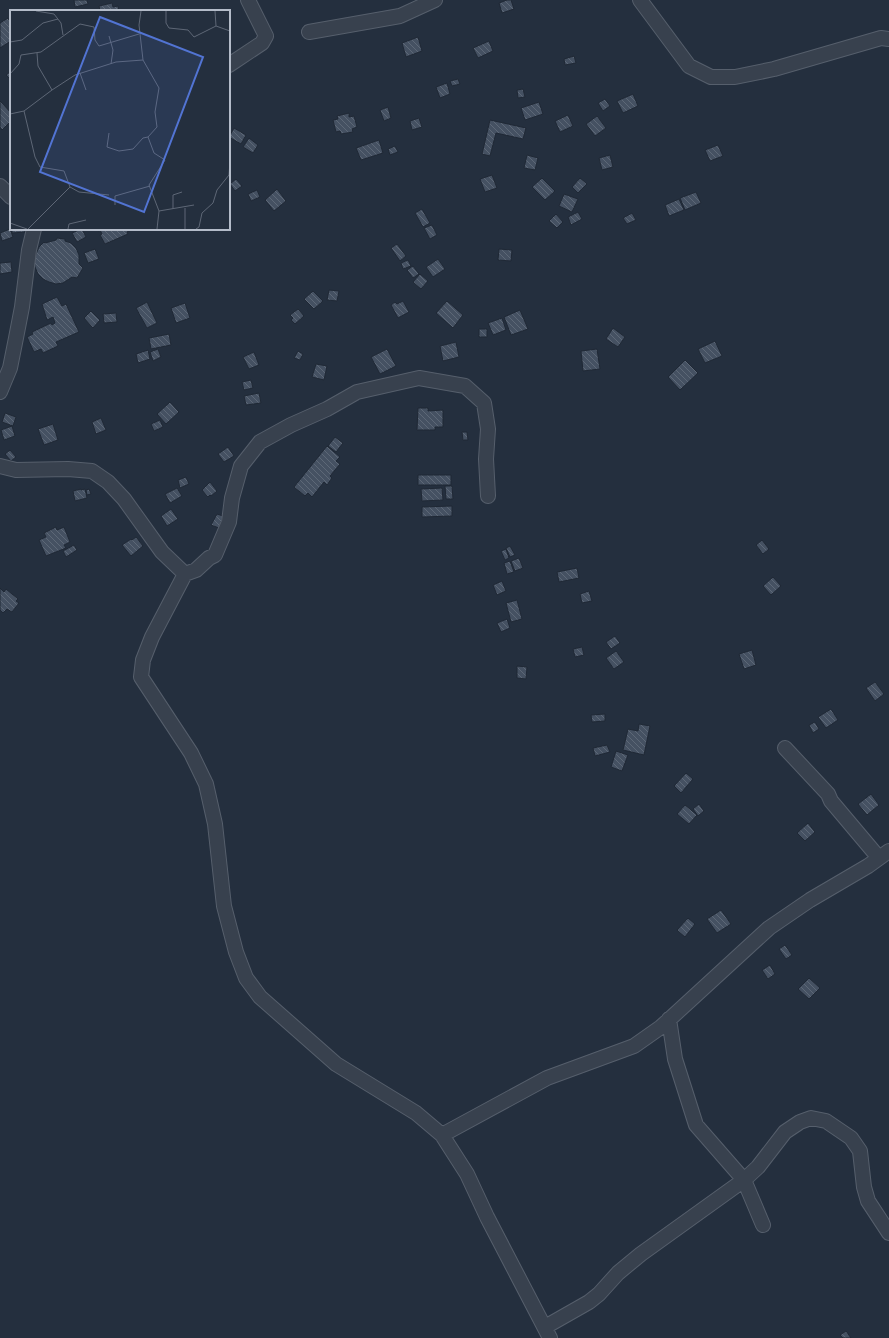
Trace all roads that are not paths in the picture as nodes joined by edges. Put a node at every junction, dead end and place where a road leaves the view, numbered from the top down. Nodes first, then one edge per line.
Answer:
1 (248, 0) edge
2 (435, 0) edge
3 (640, 0) edge
4 (309, 32) dead end
5 (889, 39) edge
6 (230, 64) edge
7 (0, 186) edge
8 (10, 196) edge
9 (34, 230) edge
10 (0, 392) edge
11 (0, 466) edge
12 (488, 496) dead end
13 (185, 574) junction
14 (785, 748) dead end
15 (884, 854) edge
16 (669, 1019) junction
17 (442, 1135) junction
18 (744, 1180) junction
19 (763, 1225) dead end
20 (889, 1233) edge
21 (547, 1332) edge

1 - 6 street
2 - 4 street
3 - 5 street
7 - 8 street
9 - 10 street
11 - 13 street
12 - 13 street
13 - 17 street
14 - 15 street
15 - 16 street
16 - 17 street
16 - 18 street
17 - 21 street
18 - 19 street
18 - 20 street
18 - 21 street

